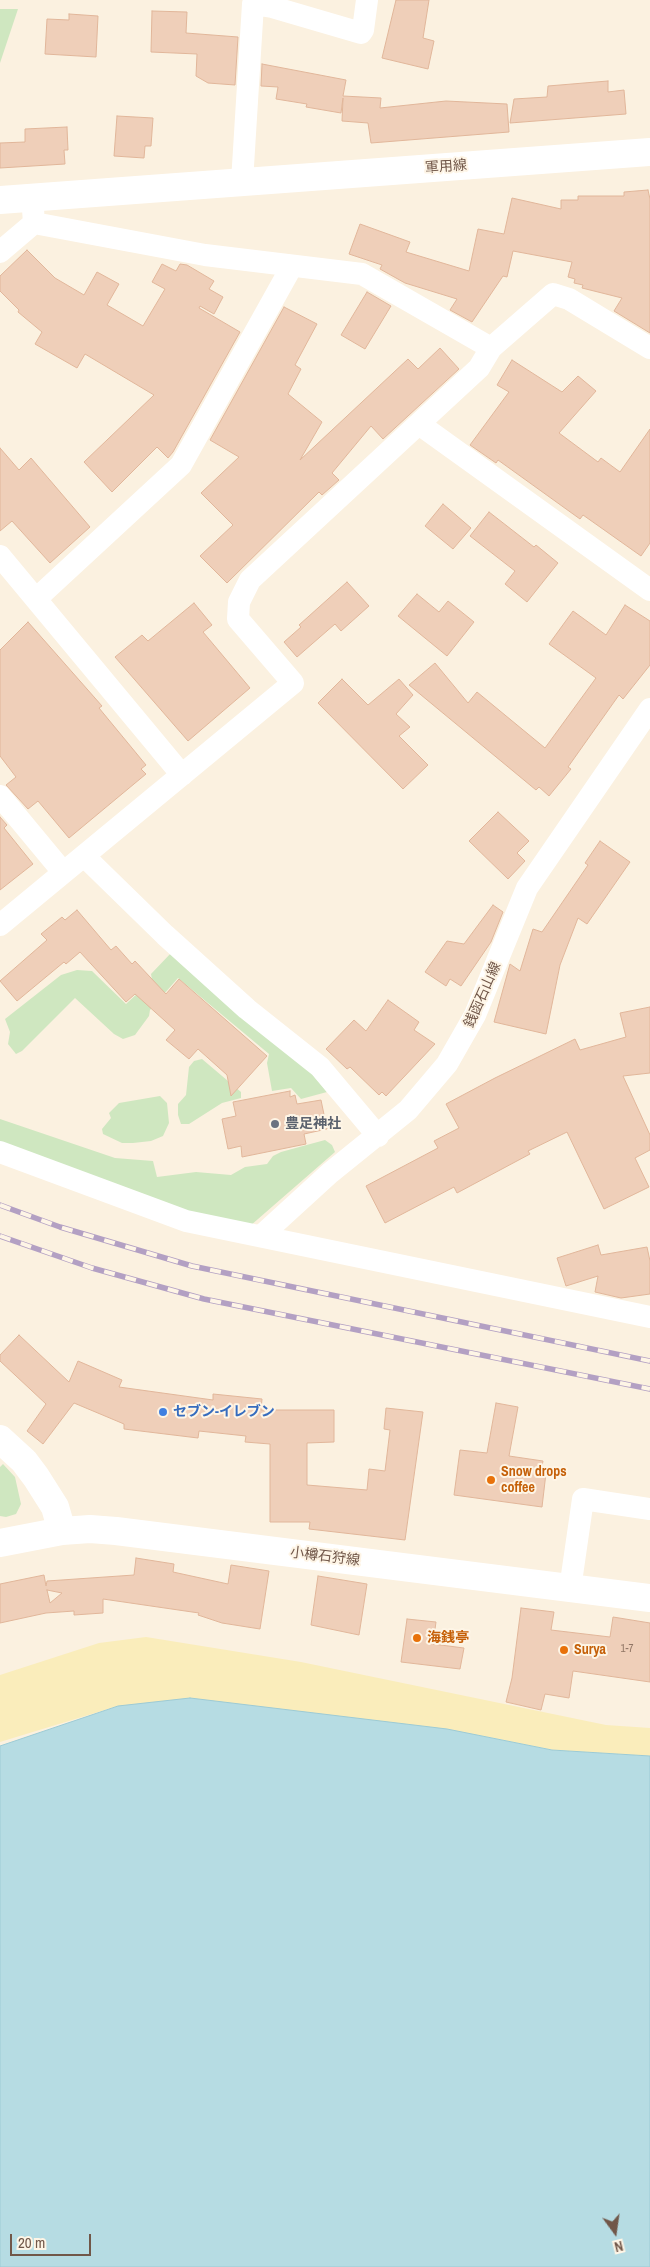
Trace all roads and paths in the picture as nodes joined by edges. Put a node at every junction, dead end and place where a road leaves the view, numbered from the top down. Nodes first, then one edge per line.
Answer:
1 (367, 0) edge
2 (650, 152) edge
3 (242, 182) junction
4 (0, 200) edge
5 (33, 210) junction
6 (0, 252) edge
7 (292, 266) junction
8 (491, 348) junction
9 (650, 348) edge
10 (419, 424) junction
11 (0, 556) edge
12 (650, 590) edge
13 (36, 599) junction
14 (650, 709) edge
15 (182, 775) junction
16 (0, 796) edge
17 (84, 856) junction
18 (63, 872) junction
19 (0, 925) edge
20 (378, 1136) junction
21 (0, 1152) edge
22 (261, 1236) junction
23 (650, 1317) edge
24 (0, 1439) edge
25 (650, 1509) edge
26 (62, 1532) junction
27 (0, 1543) edge
28 (570, 1589) junction
29 (650, 1598) edge

1 - 3 street
2 - 3 main road, 軍用線
3 - 5 main road, 軍用線
4 - 5 main road, 軍用線
5 - 6 street
5 - 7 street
7 - 8 street
7 - 13 street
8 - 9 street
8 - 10 street
10 - 12 street
10 - 15 street
11 - 13 street
13 - 15 street
14 - 20 street, 銭函石山線
15 - 17 street
16 - 18 street
17 - 18 street
17 - 20 street
18 - 19 street
20 - 22 street, 銭函石山線
21 - 22 street
22 - 23 street
24 - 26 main road
25 - 28 street
26 - 27 main road, 小樽石狩線
26 - 28 main road, 小樽石狩線
28 - 29 main road, 小樽石狩線

